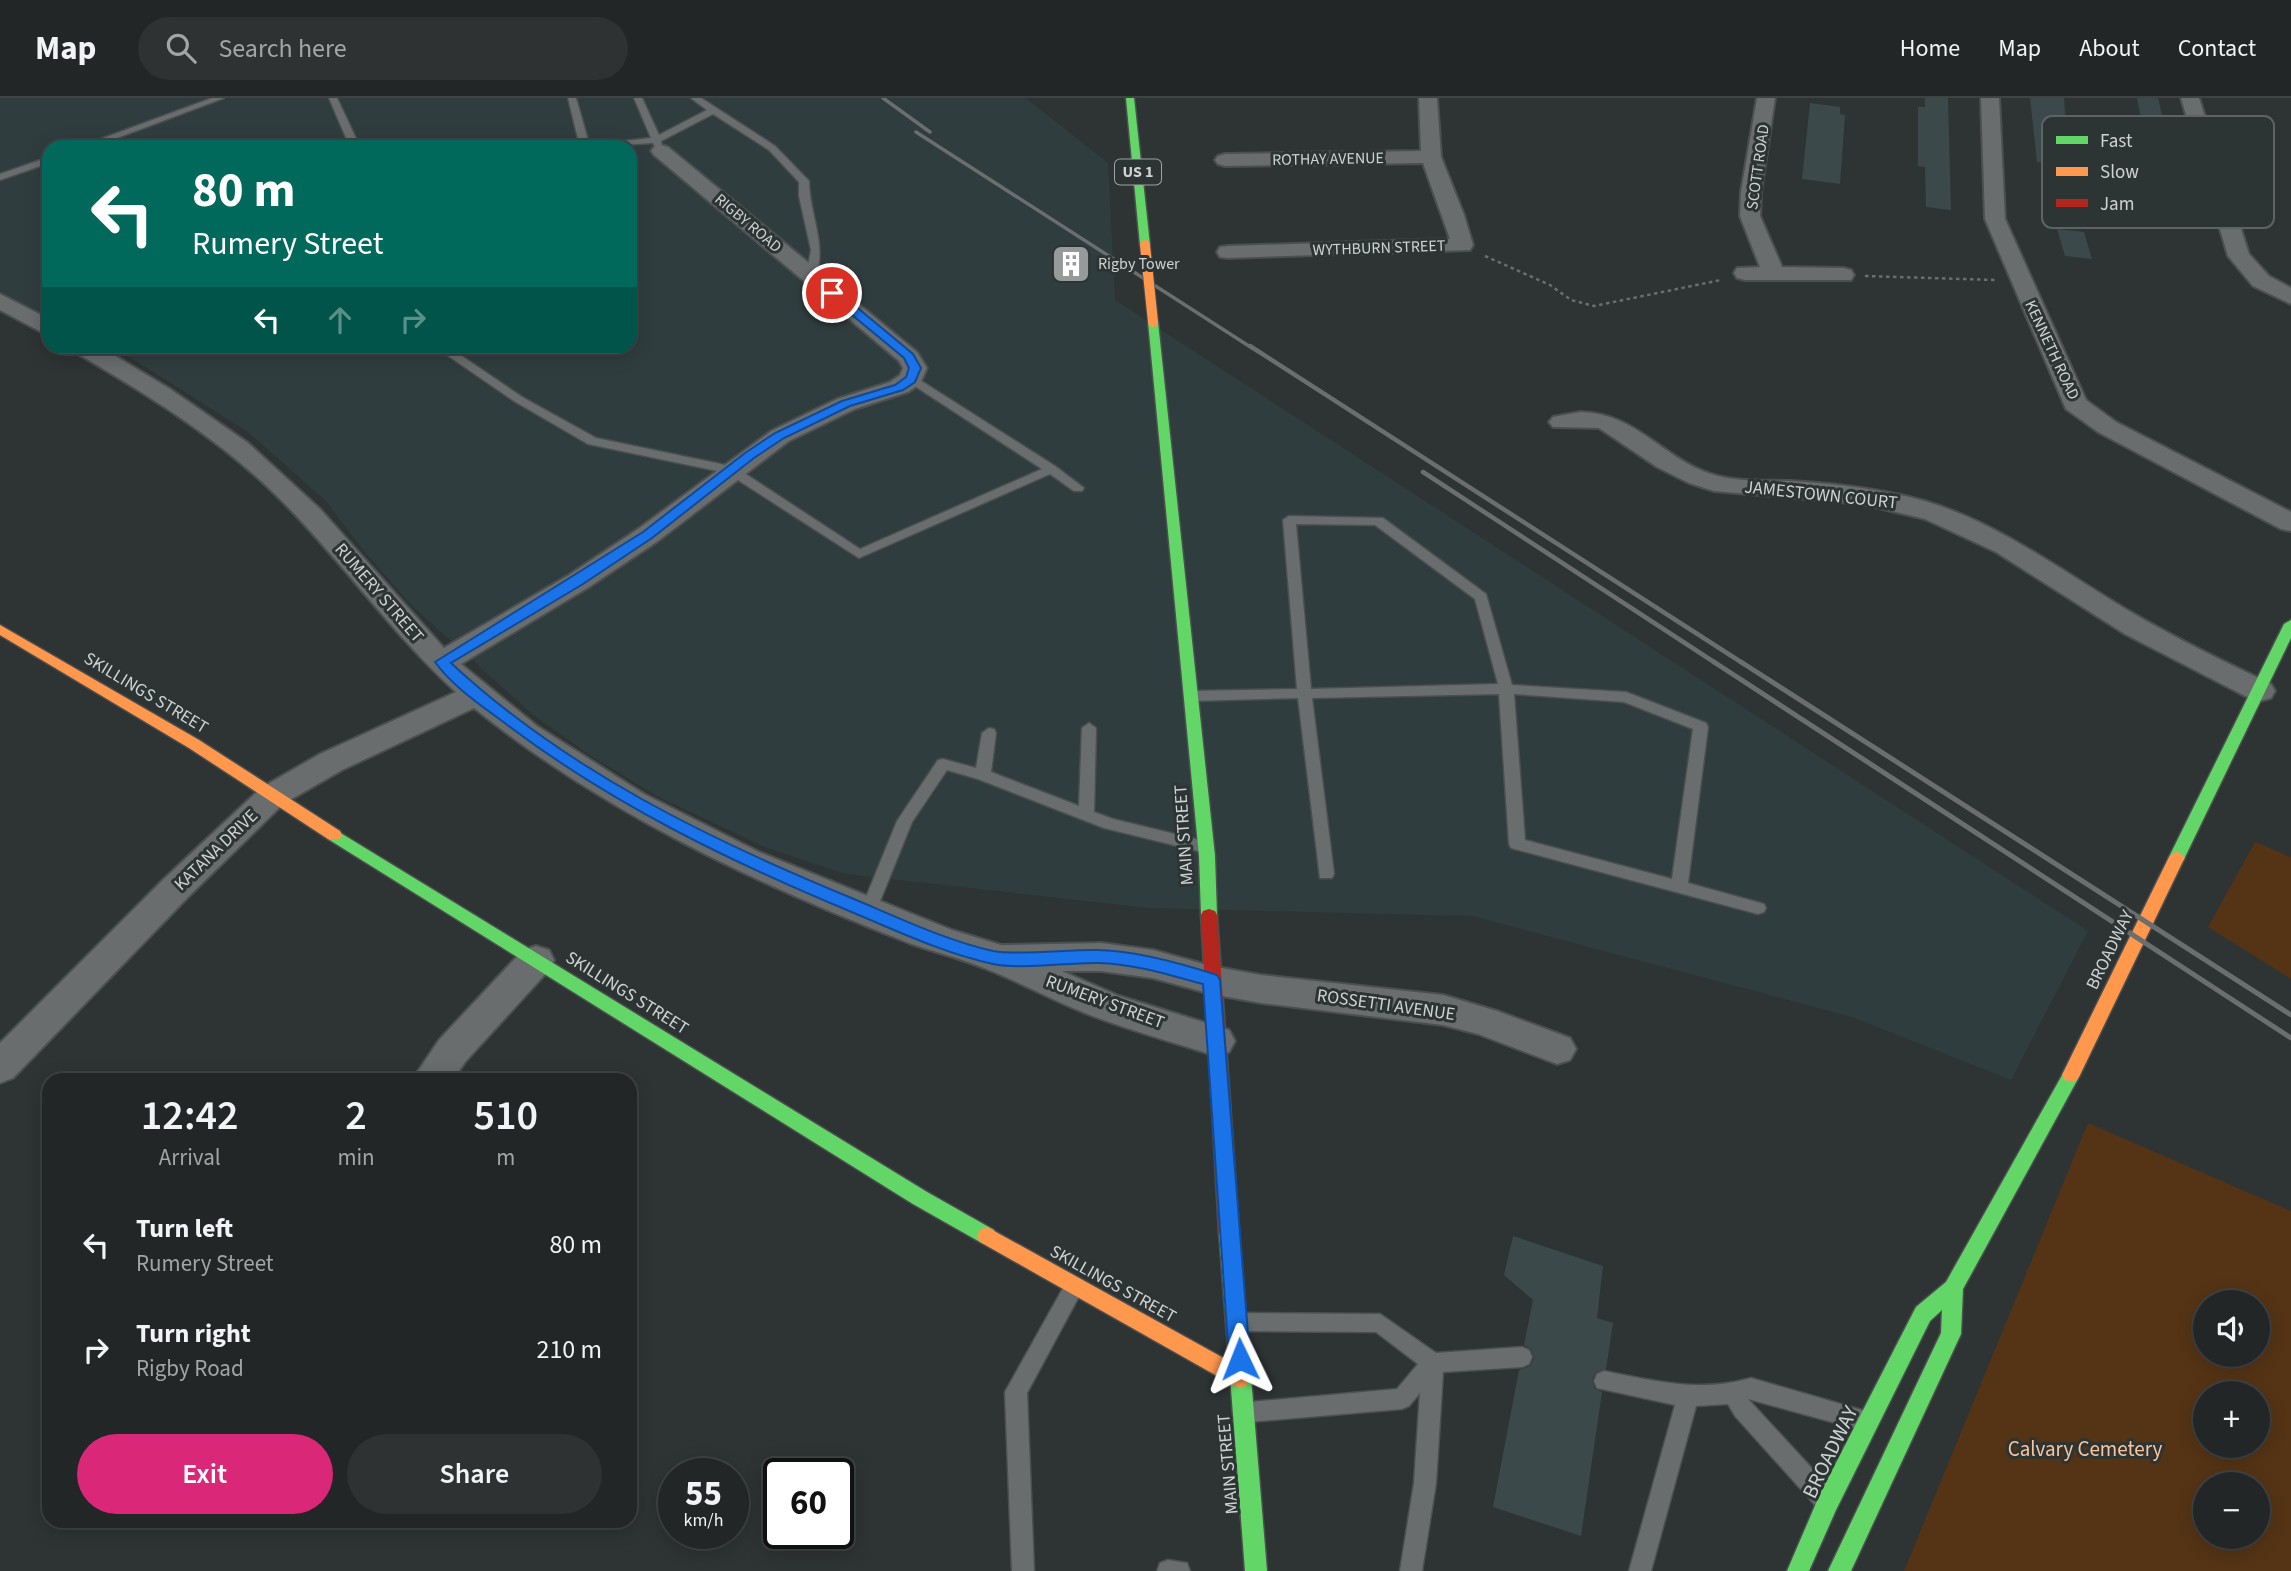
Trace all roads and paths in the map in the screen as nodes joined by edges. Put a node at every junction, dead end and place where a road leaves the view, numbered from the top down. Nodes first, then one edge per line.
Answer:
1 (220, 98) edge
2 (333, 98) edge
3 (572, 98) edge
4 (638, 98) edge
5 (695, 98) edge
6 (1130, 98) edge
7 (1428, 98) edge
8 (1766, 98) edge
9 (1990, 98) edge
10 (2190, 98) edge
11 (713, 110) junction
12 (2196, 116) edge
13 (103, 140) edge
14 (352, 140) edge
15 (583, 140) edge
16 (658, 145) junction
17 (637, 146) edge
18 (1431, 157) junction
19 (1225, 160) dead end
20 (42, 162) edge
21 (1, 176) edge
22 (2230, 228) edge
23 (1462, 245) junction
24 (1228, 252) dead end
25 (1745, 273) joint
26 (1774, 273) junction
27 (1843, 275) joint
28 (811, 276) junction
29 (2021, 281) junction
30 (2291, 297) edge
31 (0, 301) edge
32 (42, 325) edge
33 (94, 354) edge
34 (451, 354) edge
35 (911, 379) junction
36 (1562, 422) dead end
37 (731, 470) junction
38 (1051, 470) junction
39 (1078, 488) dead end
40 (2291, 523) edge
41 (2291, 624) edge
42 (5, 638) edge
43 (442, 662) junction
44 (1506, 689) junction
45 (2260, 691) junction
46 (1304, 692) junction
47 (476, 695) junction
48 (1191, 696) junction
49 (1089, 728) dead end
50 (989, 733) dead end
51 (983, 775) junction
52 (272, 796) junction
53 (1086, 814) junction
54 (1206, 846) junction
55 (1326, 874) dead end
56 (1679, 887) junction
57 (1758, 908) dead end
58 (868, 912) junction
59 (995, 958) junction
60 (536, 960) junction
61 (1211, 980) junction
62 (1216, 1041) junction
63 (1557, 1049) dead end
64 (0, 1067) edge
65 (436, 1073) edge
66 (1075, 1285) junction
67 (1953, 1288) junction
68 (1238, 1322) junction
69 (1522, 1357) dead end
70 (1433, 1363) junction
71 (1240, 1378) junction
72 (1604, 1381) dead end
73 (1734, 1393) junction
74 (1688, 1397) junction
75 (1243, 1413) junction
76 (1868, 1422) junction
77 (1828, 1502) junction
78 (1023, 1571) edge
79 (1168, 1571) edge
80 (1179, 1571) edge
81 (1256, 1571) edge
82 (1410, 1571) edge
83 (1640, 1571) edge
84 (1798, 1571) edge
85 (1839, 1571) edge

1 - 13 lane
2 - 14 lane
3 - 15 lane
4 - 16 lane
5 - 11 lane
6 - 48 main road, MAIN STREET / US 1, bridge
7 - 18 street, WYTHBURN STREET
8 - 26 street, SCOTT ROAD
9 - 29 street, KENNETH ROAD
10 - 12 street
11 - 16 lane
11 - 28 lane
16 - 17 lane
16 - 28 street, RIGBY ROAD
18 - 19 street, ROTHAY AVENUE
18 - 23 street, WYTHBURN STREET
20 - 21 lane
22 - 30 street
23 - 24 street, WYTHBURN STREET
23 - 25 path
25 - 26 street
26 - 27 street
27 - 29 path
28 - 35 street, RIGBY ROAD
29 - 40 street, KENNETH ROAD
31 - 32 street
33 - 43 street, RUMERY STREET
34 - 37 lane
35 - 37 street
35 - 38 lane
36 - 45 street, JAMESTOWN COURT
37 - 38 lane
37 - 43 street
38 - 39 lane
41 - 45 main road, BROADWAY
42 - 52 main road, SKILLINGS STREET
43 - 47 street, RUMERY STREET
44 - 46 lane
44 - 46 lane
44 - 56 lane
44 - 56 lane
45 - 67 main road, BROADWAY
46 - 48 lane
46 - 55 lane
47 - 52 street, KATANA DRIVE
47 - 58 street, RUMERY STREET
48 - 54 main road, MAIN STREET / US 1
49 - 53 lane
50 - 51 lane
51 - 53 lane
51 - 58 lane
52 - 60 main road, SKILLINGS STREET
52 - 64 street, KATANA DRIVE
53 - 54 lane
54 - 61 main road, MAIN STREET / US 1
56 - 57 lane
58 - 59 street, RUMERY STREET
59 - 61 street, RUMERY STREET
59 - 62 street, RUMERY STREET
60 - 65 street
60 - 66 main road, SKILLINGS STREET
61 - 62 main road, MAIN STREET / US 1
61 - 63 street, ROSSETTI AVENUE
62 - 68 main road, MAIN STREET / US 1
66 - 71 main road, SKILLINGS STREET
66 - 78 lane
67 - 76 main road, BROADWAY
67 - 85 main road, BROADWAY
68 - 70 lane
68 - 71 main road, MAIN STREET / US 1
69 - 70 lane
70 - 75 lane
70 - 82 lane
71 - 75 main road, MAIN STREET / US 1
72 - 74 lane
73 - 74 lane
73 - 76 lane
73 - 77 lane
74 - 83 lane
75 - 81 main road, MAIN STREET / US 1
76 - 77 main road, BROADWAY
77 - 84 main road, BROADWAY
79 - 80 lane

